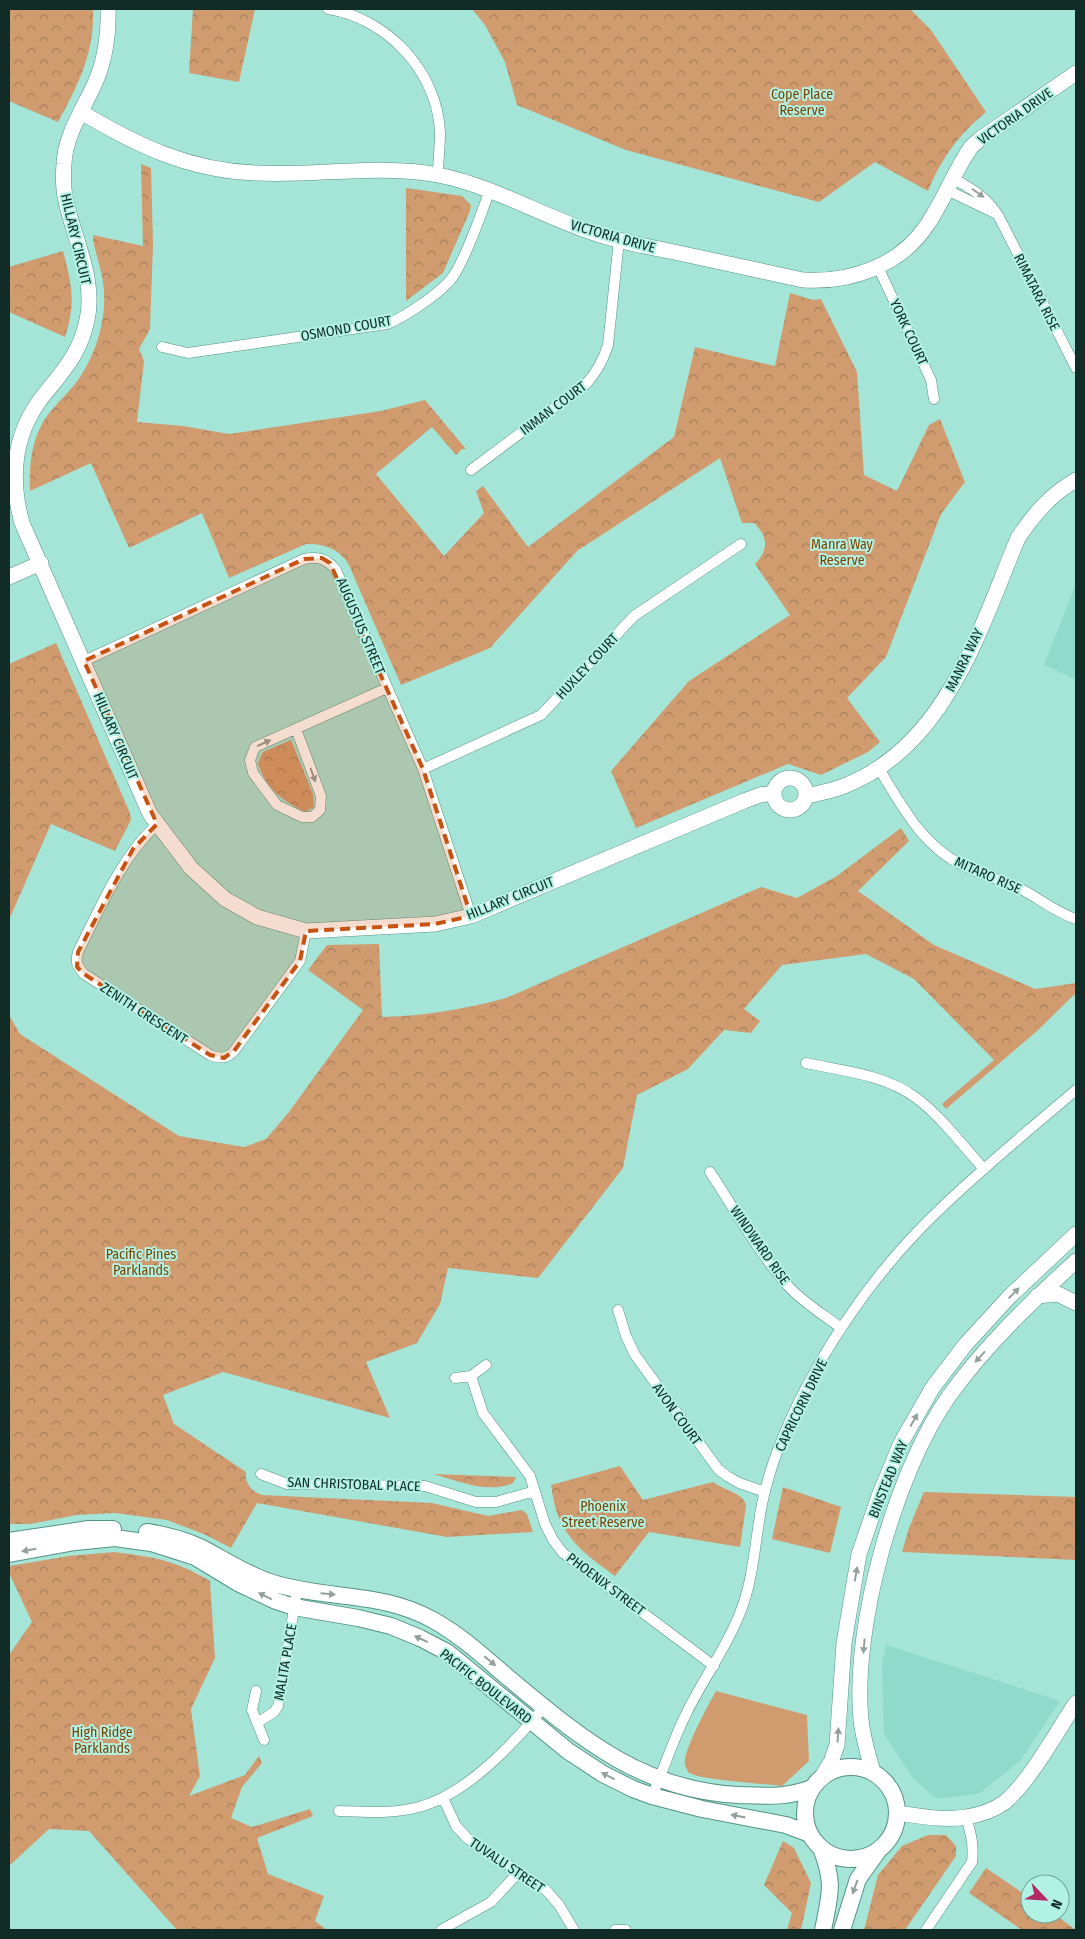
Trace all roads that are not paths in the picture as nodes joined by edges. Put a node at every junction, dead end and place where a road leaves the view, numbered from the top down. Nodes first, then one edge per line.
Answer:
1 (108, 9) edge
2 (328, 9) edge
3 (1075, 77) edge
4 (81, 112) junction
5 (438, 175) junction
6 (950, 184) junction
7 (490, 190) junction
8 (619, 240) junction
9 (878, 267) junction
10 (162, 347) dead end
11 (1076, 368) edge
12 (934, 399) dead end
13 (471, 470) dead end
14 (1076, 480) edge
15 (741, 544) dead end
16 (41, 563) junction
17 (9, 577) edge
18 (84, 661) junction
19 (388, 688) junction
20 (296, 730) junction
21 (878, 767) junction
22 (423, 769) junction
23 (774, 793) junction
24 (807, 796) junction
25 (157, 824) junction
26 (471, 916) junction
27 (1076, 920) edge
28 (306, 931) junction
29 (806, 1063) dead end
30 (1076, 1090) edge
31 (984, 1169) junction
32 (710, 1172) dead end
33 (1076, 1234) edge
34 (1063, 1246) junction
35 (1075, 1264) edge
36 (1037, 1296) junction
37 (1076, 1303) edge
38 (618, 1310) dead end
39 (841, 1328) junction
40 (486, 1365) dead end
41 (471, 1376) junction
42 (455, 1378) dead end
43 (261, 1474) dead end
44 (535, 1491) junction
45 (765, 1492) junction
46 (9, 1541) edge
47 (9, 1554) edge
48 (296, 1590) junction
49 (294, 1607) junction
50 (714, 1666) junction
51 (256, 1691) dead end
52 (1076, 1703) edge
53 (544, 1707) junction
54 (532, 1722) junction
55 (257, 1723) junction
56 (264, 1740) dead end
57 (873, 1772) junction
58 (659, 1779) junction
59 (816, 1784) junction
60 (652, 1796) junction
61 (443, 1798) junction
62 (339, 1811) dead end
63 (897, 1813) junction
64 (966, 1817) junction
65 (810, 1834) junction
66 (821, 1848) junction
67 (880, 1850) junction
68 (519, 1872) junction
69 (440, 1930) edge
70 (574, 1930) edge
71 (615, 1930) edge
72 (626, 1930) edge
73 (822, 1930) edge
74 (842, 1930) edge
75 (926, 1930) edge

1 - 4 street, HILLARY CIRCUIT
2 - 5 street
3 - 6 street, VICTORIA DRIVE
4 - 5 street, VICTORIA DRIVE
4 - 16 street, HILLARY CIRCUIT
5 - 7 street, VICTORIA DRIVE
6 - 9 street, VICTORIA DRIVE
6 - 11 street, RIMATARA RISE
7 - 8 street, VICTORIA DRIVE
7 - 10 street, OSMOND COURT
8 - 9 street, VICTORIA DRIVE
8 - 13 street, INMAN COURT
9 - 12 street, YORK COURT
14 - 21 street, MANRA WAY
15 - 22 street, HUXLEY COURT
16 - 17 street
16 - 18 street, HILLARY CIRCUIT
18 - 19 street, AUGUSTUS STREET
18 - 25 street, HILLARY CIRCUIT
19 - 20 street
19 - 22 street, AUGUSTUS STREET
20 -> 20 street
21 - 24 street, MANRA WAY
21 - 27 street, MITARO RISE
22 - 26 street, AUGUSTUS STREET
23 - 24 street
23 - 24 street
23 - 26 street, HILLARY CIRCUIT
25 - 28 street, HILLARY CIRCUIT
25 - 28 street, ZENITH CRESCENT
26 - 28 street, HILLARY CIRCUIT
29 - 31 street
30 - 31 street, CAPRICORN DRIVE
31 - 39 street, CAPRICORN DRIVE
32 - 39 street, WINDWARD RISE
33 - 34 street, BINSTEAD WAY
34 - 35 street
59 -> 34 street, BINSTEAD WAY
35 - 36 street, BINSTEAD WAY
36 - 37 street
36 -> 57 street, BINSTEAD WAY
38 - 45 street, AVON COURT
39 - 45 street, CAPRICORN DRIVE
40 - 41 street
41 - 42 street
41 - 44 street, PHOENIX STREET
43 - 44 street, SAN CHRISTOBAL PLACE
44 - 50 street, PHOENIX STREET
45 - 50 street, CAPRICORN DRIVE
46 - 48 main road, PACIFIC BOULEVARD
49 -> 47 main road, PACIFIC BOULEVARD
48 - 49 street, MALITA PLACE
48 -> 53 main road, PACIFIC BOULEVARD
54 -> 49 main road, PACIFIC BOULEVARD
49 - 55 street, MALITA PLACE
50 - 58 street, CAPRICORN DRIVE
51 - 55 street
52 - 64 street
53 - 54 street
53 - 58 main road, PACIFIC BOULEVARD
60 -> 54 main road, PACIFIC BOULEVARD
54 - 61 street
55 - 56 street
57 - 59 main road
57 - 63 main road
58 - 59 main road, PACIFIC BOULEVARD
58 - 60 street, CAPRICORN DRIVE
59 - 65 main road
65 -> 60 main road, PACIFIC BOULEVARD
61 - 62 street
61 - 68 street, TUVALU STREET
63 - 64 street
63 - 67 main road
64 - 75 street
65 - 66 main road
66 - 67 main road
66 - 73 main road
67 -> 74 main road
68 - 69 street
68 - 70 street, TUVALU STREET
71 - 72 street

